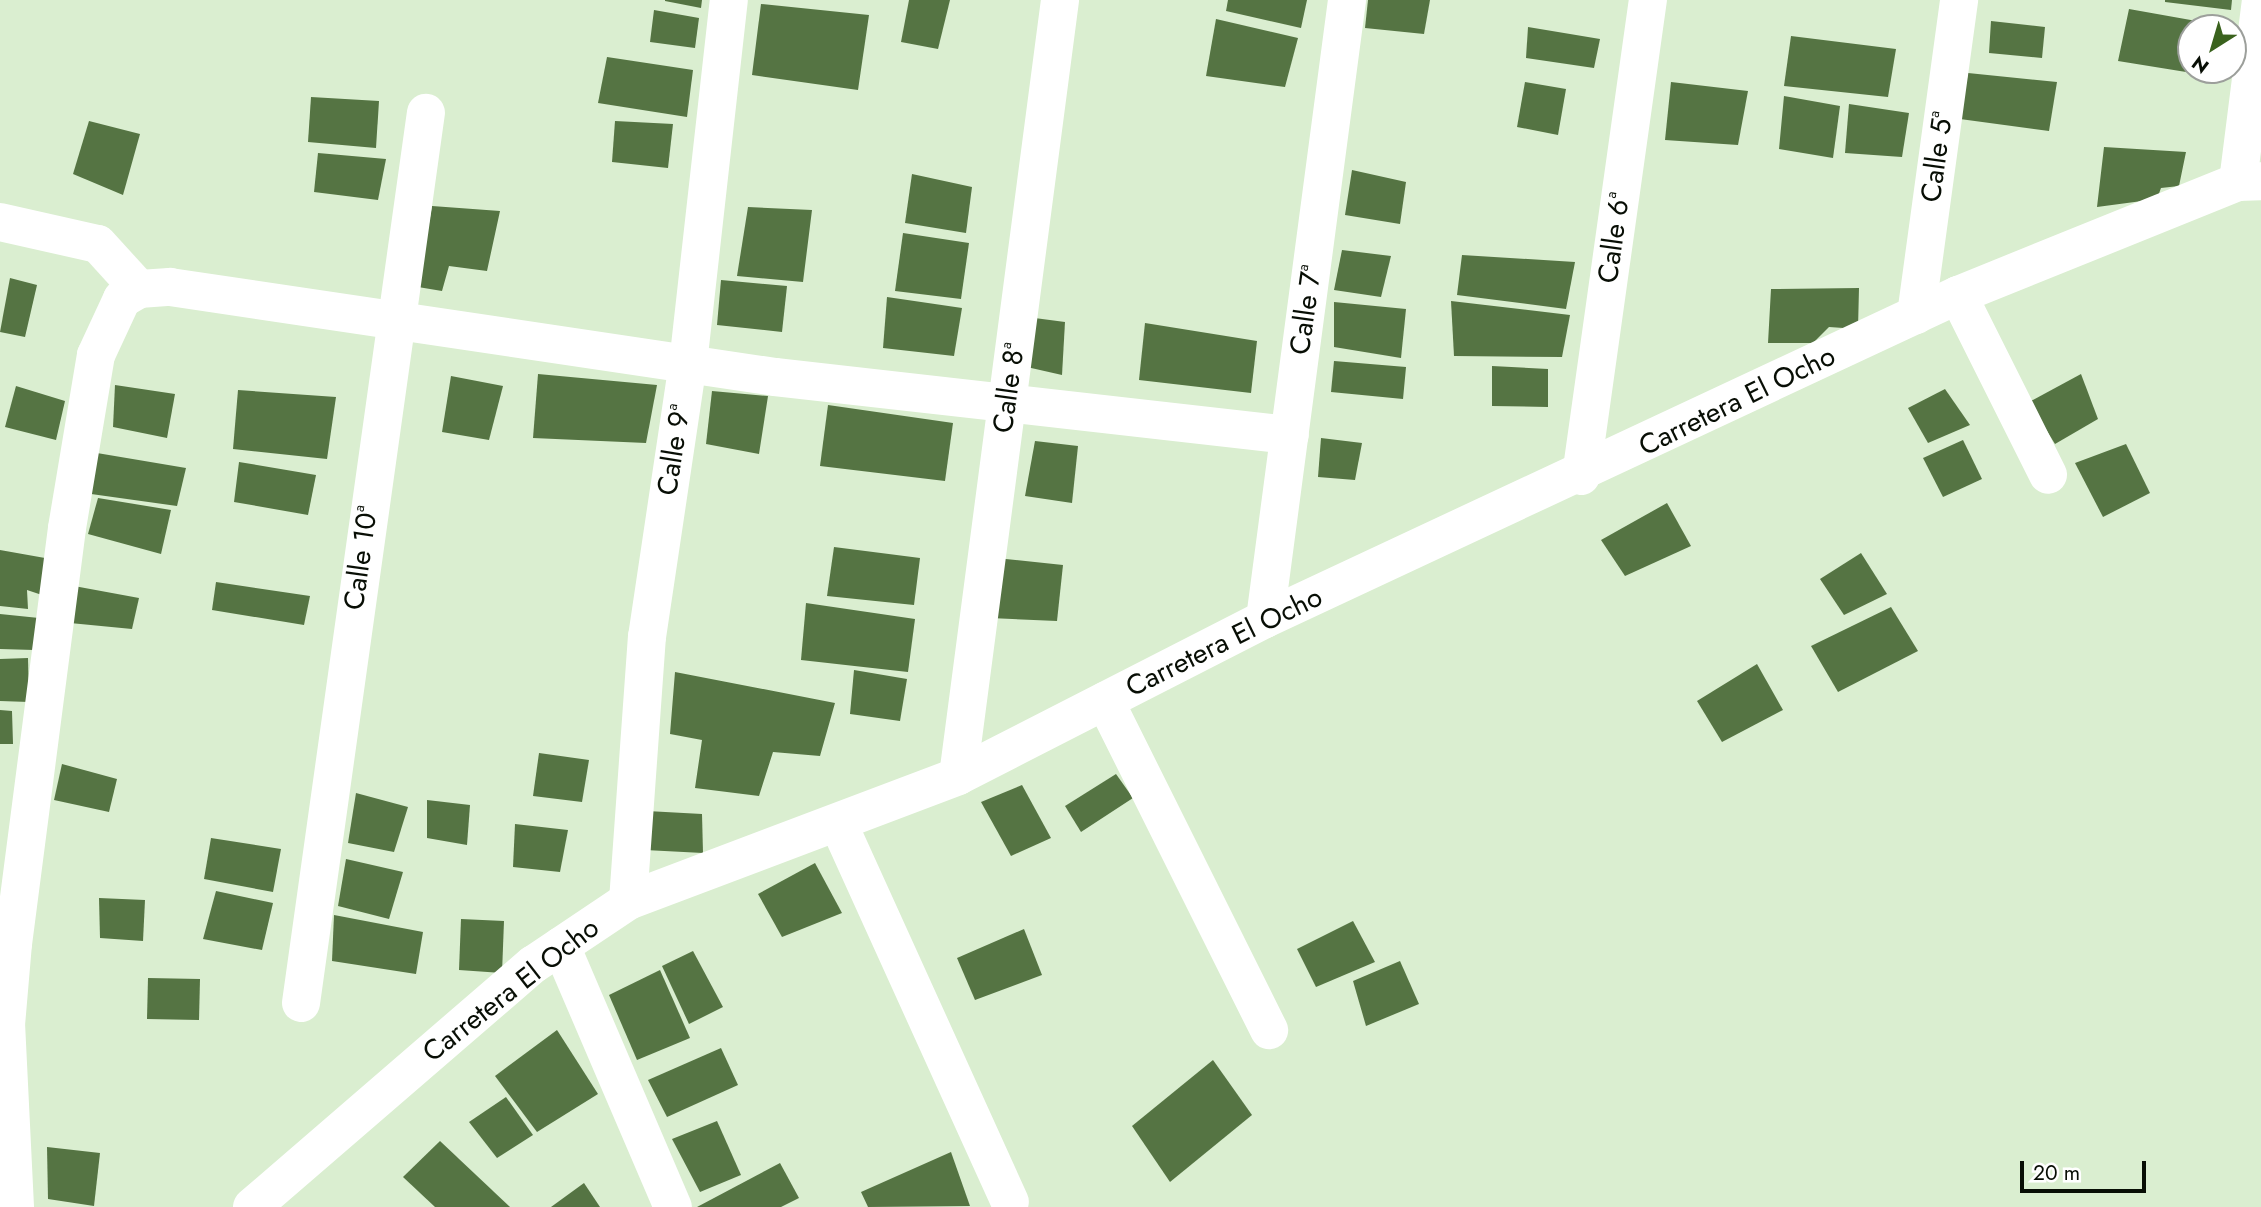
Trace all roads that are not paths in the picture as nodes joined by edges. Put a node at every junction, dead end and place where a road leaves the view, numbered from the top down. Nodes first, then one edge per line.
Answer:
1 (729, 0) edge
2 (1060, 0) edge
3 (1348, 0) edge
4 (1648, 0) edge
5 (1959, 0) edge
6 (2261, 0) edge
7 (426, 113) dead end
8 (2250, 182) edge
9 (0, 222) edge
10 (139, 289) junction
11 (1958, 295) junction
12 (1916, 315) junction
13 (395, 321) junction
14 (688, 364) junction
15 (1007, 405) junction
16 (1290, 435) junction
17 (2048, 475) dead end
18 (1581, 476) junction
19 (1265, 619) junction
20 (1105, 701) junction
21 (958, 776) junction
22 (838, 823) junction
23 (628, 901) junction
24 (7, 931) edge
25 (561, 946) junction
26 (300, 1003) dead end
27 (1269, 1030) dead end
28 (1010, 1202) dead end
29 (15, 1207) edge
30 (252, 1207) edge
31 (673, 1207) edge

1 - 14 street, Calle 9ª
2 - 15 street, Calle 8ª
3 - 16 street, Calle 7ª
4 - 18 street, Calle 6ª
5 - 12 street, Calle 5ª
6 - 8 street
7 - 13 street, Calle 10ª
8 - 11 street, Carretera El Ocho
9 - 10 street
10 - 13 street
10 - 24 street
11 - 12 street, Carretera El Ocho
11 - 17 street
12 - 18 street, Carretera El Ocho
13 - 14 street
13 - 26 street, Calle 10ª
14 - 15 street
14 - 23 street, Calle 9ª
15 - 16 street
15 - 21 street, Calle 8ª
16 - 19 street, Calle 7ª
18 - 19 street, Carretera El Ocho
19 - 20 street, Carretera El Ocho
20 - 21 street, Carretera El Ocho
20 - 27 street
21 - 22 street, Carretera El Ocho
22 - 23 street, Carretera El Ocho
22 - 28 street
23 - 25 street, Carretera El Ocho
24 - 29 street
25 - 30 street, Carretera El Ocho
25 - 31 street

